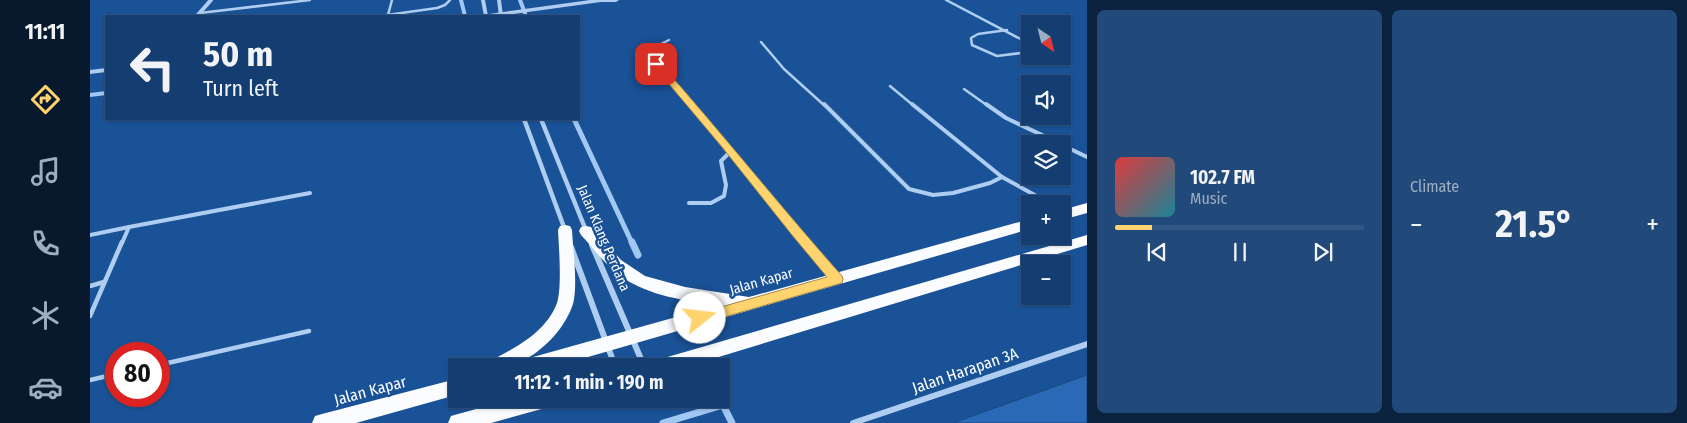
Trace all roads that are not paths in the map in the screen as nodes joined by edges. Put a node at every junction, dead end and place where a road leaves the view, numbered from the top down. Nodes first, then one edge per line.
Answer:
1 (210, 0) edge
2 (310, 0) edge
3 (392, 0) edge
4 (450, 0) edge
5 (482, 0) edge
6 (499, 0) edge
7 (615, 0) edge
8 (946, 0) edge
9 (539, 12) junction
10 (198, 15) edge
11 (388, 15) edge
12 (488, 15) edge
13 (501, 15) edge
14 (528, 15) edge
15 (1007, 30) junction
16 (1021, 39) edge
17 (669, 40) dead end
18 (761, 42) dead end
19 (1021, 53) edge
20 (105, 70) edge
21 (90, 72) edge
22 (890, 86) dead end
23 (964, 89) dead end
24 (524, 120) edge
25 (541, 120) edge
26 (1043, 135) edge
27 (1071, 149) edge
28 (731, 151) junction
29 (1087, 157) edge
30 (1002, 177) junction
31 (310, 193) dead end
32 (1035, 195) edge
33 (689, 203) dead end
34 (1087, 208) edge
35 (1071, 211) edge
36 (129, 227) junction
37 (1021, 227) edge
38 (565, 230) junction
39 (586, 231) junction
40 (90, 235) edge
41 (1087, 240) edge
42 (837, 279) junction
43 (104, 282) junction
44 (90, 286) edge
45 (750, 304) junction
46 (90, 316) edge
47 (309, 330) dead end
48 (632, 338) junction
49 (1087, 344) edge
50 (607, 345) junction
51 (513, 358) edge
52 (559, 358) edge
53 (612, 358) edge
54 (641, 358) edge
55 (691, 358) edge
56 (170, 362) edge
57 (105, 377) edge
58 (90, 380) edge
59 (448, 389) edge
60 (512, 408) edge
61 (322, 423) edge
62 (458, 423) edge
63 (853, 423) edge

1 - 10 street
2 - 10 lane
3 - 11 lane
4 - 11 lane
5 - 12 street
6 - 13 street
7 - 9 street
8 - 15 lane
9 - 13 street
9 - 14 street
15 - 16 lane
15 - 19 lane
17 - 28 lane
18 - 30 lane
20 - 21 street
22 - 30 lane
23 - 26 lane
24 - 38 street
25 - 39 street, Jalan Klang Perdana
27 - 29 lane
28 - 33 lane
28 - 42 lane
30 - 32 lane
31 - 36 lane
34 - 35 highway
36 - 40 lane
36 - 43 lane
37 - 42 highway, Jalan Kapar
38 - 50 street
38 - 51 highway
39 - 45 highway
39 - 48 street, Jalan Klang Perdana
41 - 55 highway
42 - 45 highway, Jalan Kapar
43 - 44 lane
43 - 46 lane
45 - 48 highway, Jalan Kapar
47 - 56 lane
48 - 50 highway, Jalan Kapar
48 - 54 street, Jalan Klang Perdana
49 - 63 street, Jalan Harapan 3A
50 - 52 highway, Jalan Kapar
50 - 53 street
57 - 58 lane
59 - 61 highway, Jalan Kapar
60 - 62 highway

